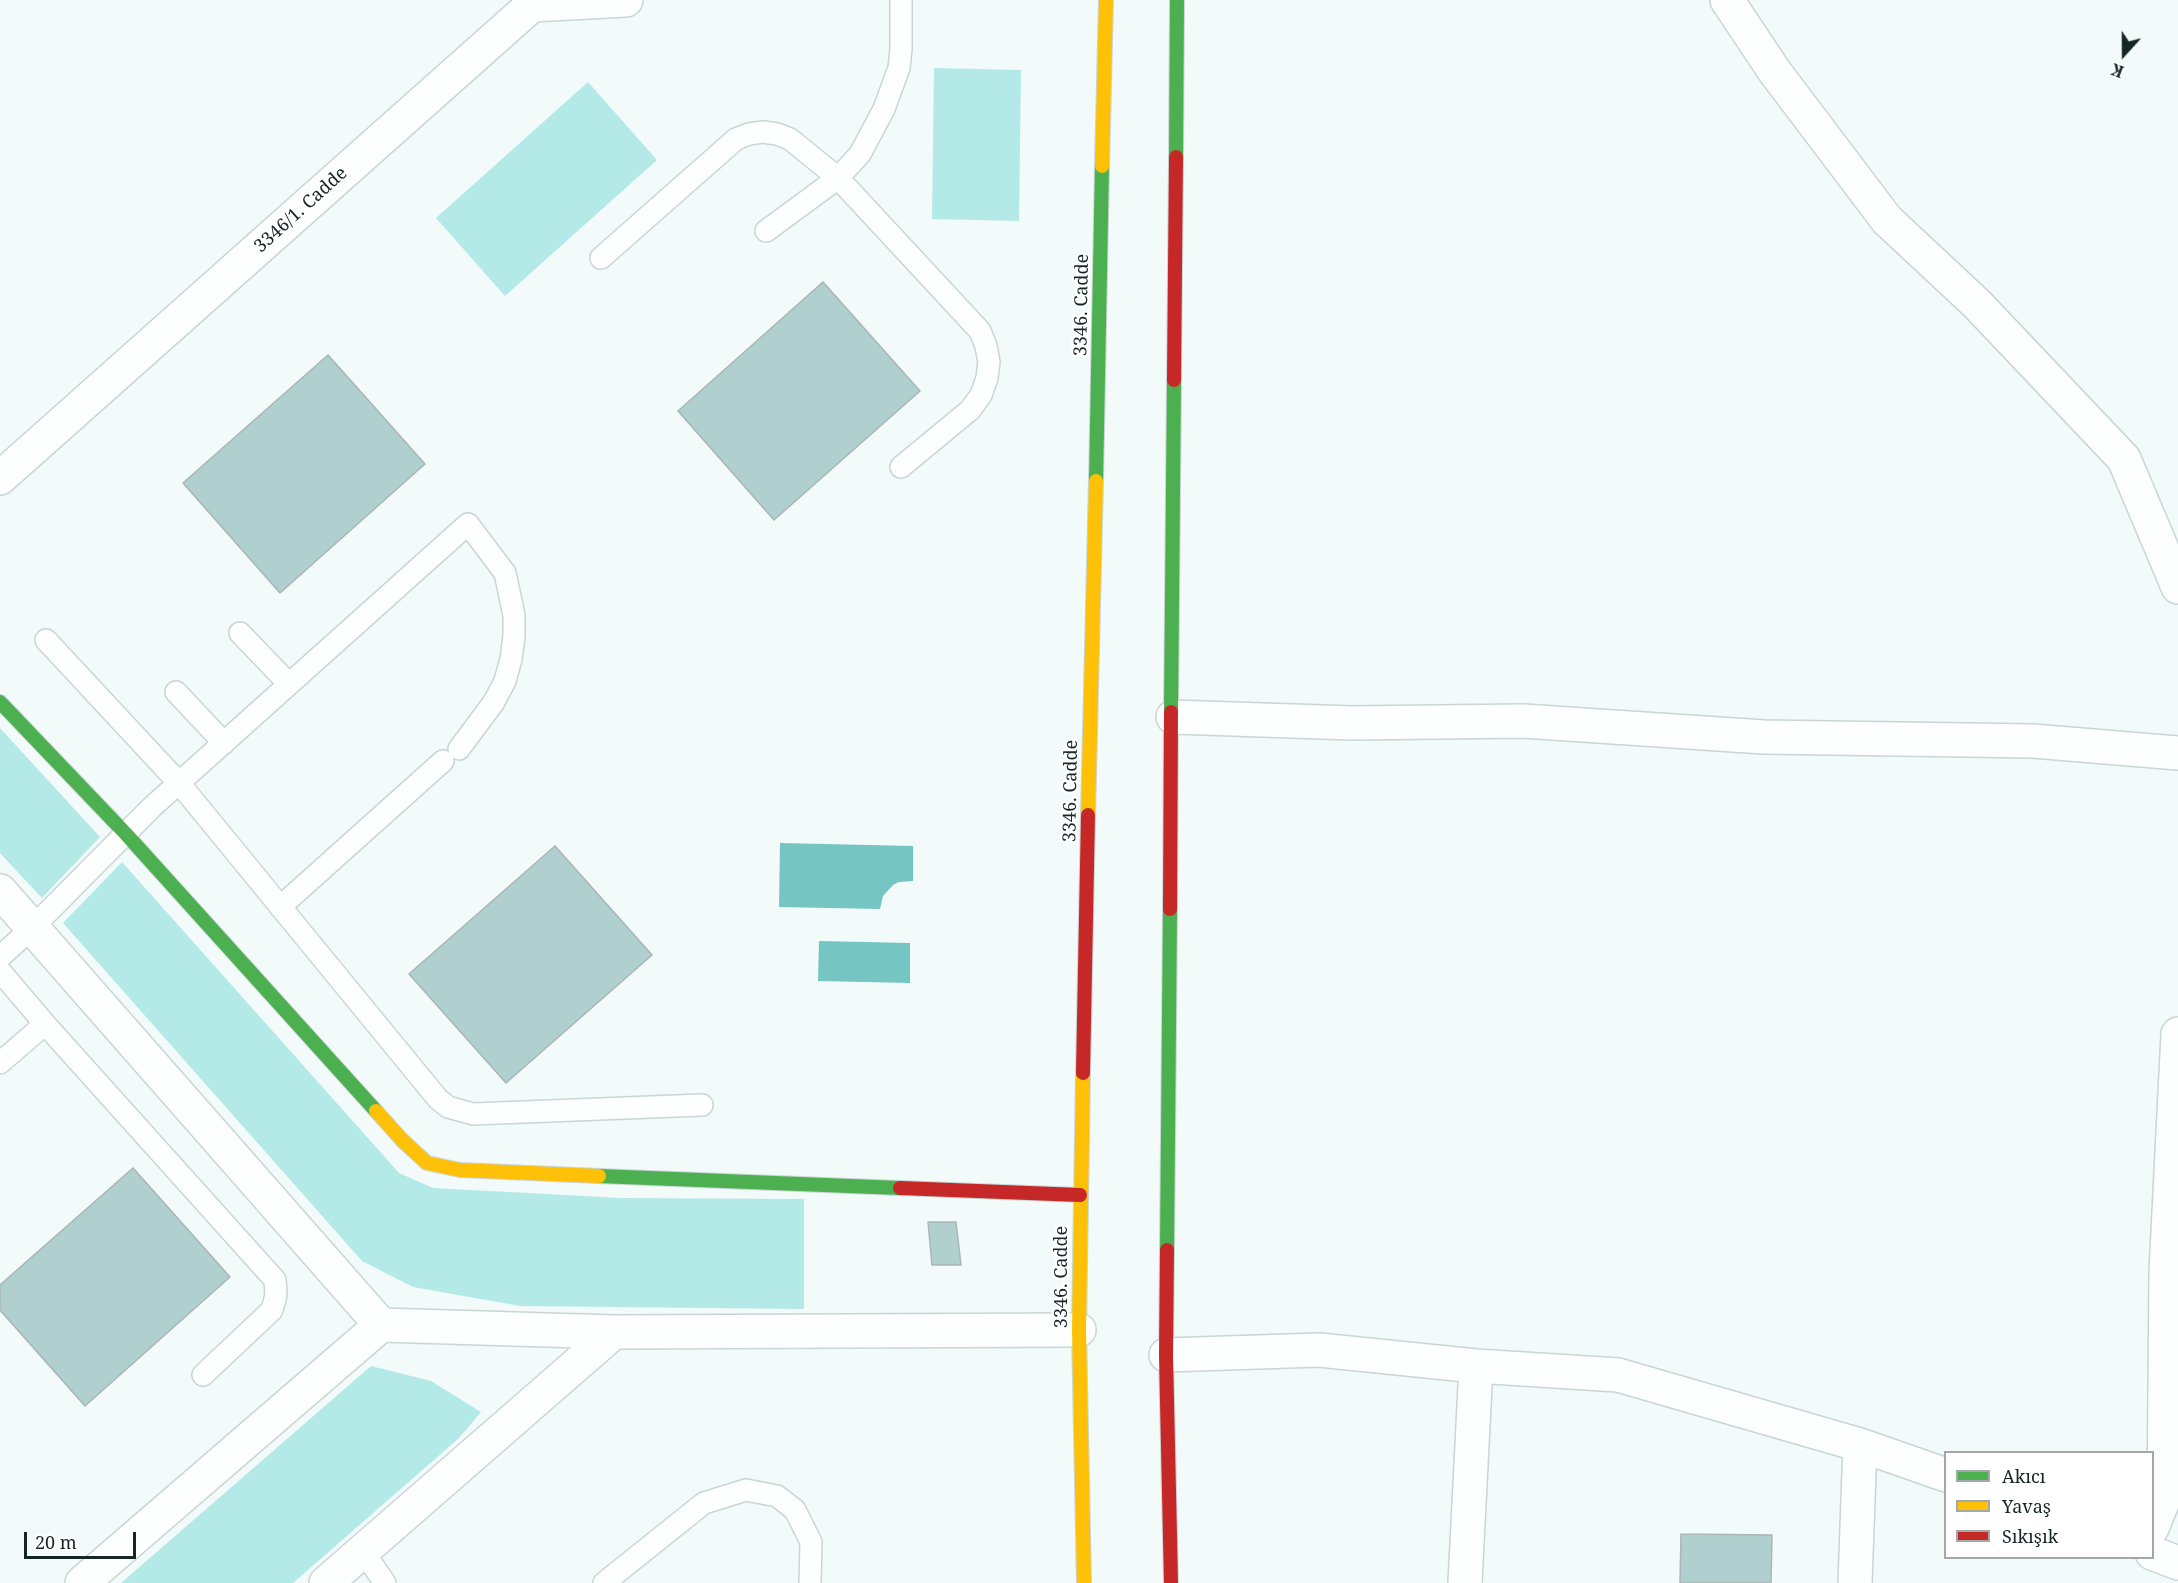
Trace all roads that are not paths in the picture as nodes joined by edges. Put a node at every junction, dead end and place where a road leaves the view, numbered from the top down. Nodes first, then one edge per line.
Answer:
1 (626, 0) edge
2 (901, 0) edge
3 (1106, 0) edge
4 (1178, 0) edge
5 (1727, 0) edge
6 (529, 3) edge
7 (838, 178) junction
8 (766, 231) dead end
9 (601, 258) dead end
10 (901, 467) dead end
11 (0, 478) edge
12 (2178, 587) edge
13 (240, 633) dead end
14 (46, 640) dead end
15 (289, 684) junction
16 (176, 692) dead end
17 (0, 702) edge
18 (1173, 717) junction
19 (224, 743) junction
20 (2178, 753) edge
21 (179, 783) junction
22 (126, 834) junction
23 (0, 891) edge
24 (280, 907) junction
25 (32, 928) junction
26 (0, 957) edge
27 (0, 971) edge
28 (45, 1024) junction
29 (2178, 1034) edge
30 (0, 1063) edge
31 (702, 1105) dead end
32 (1080, 1195) junction
33 (381, 1325) junction
34 (1079, 1330) junction
35 (614, 1332) junction
36 (1166, 1355) junction
37 (1476, 1366) junction
38 (203, 1375) dead end
39 (1860, 1444) junction
40 (1944, 1474) edge
41 (2154, 1523) edge
42 (363, 1551) junction
43 (2154, 1554) edge
44 (2178, 1563) edge
45 (82, 1583) edge
46 (326, 1583) edge
47 (385, 1583) edge
48 (604, 1583) edge
49 (810, 1583) edge
50 (1084, 1583) edge
51 (1171, 1583) edge
52 (1465, 1583) edge
53 (1855, 1583) edge

1 - 6 street, 3346/1. Cadde
2 - 7 lane
3 - 32 street, 3346. Cadde
4 - 18 street
5 - 12 street
6 - 11 street, 3346/1. Cadde
7 - 8 lane
7 - 9 lane
7 - 10 lane
13 - 15 lane
14 - 21 lane
15 - 19 lane
15 - 24 lane
16 - 19 lane
17 - 22 street
18 - 20 street
18 - 36 street
19 - 21 lane
21 - 22 lane
21 - 24 lane
22 - 25 lane
22 - 32 street
23 - 25 street
24 - 31 lane
25 - 26 lane
25 - 33 street
27 - 28 lane
28 - 30 lane
28 - 38 lane
29 - 41 street
32 - 34 street, 3346. Cadde
33 - 35 street
33 - 45 street
34 - 35 street
34 - 50 street, 3346. Cadde
35 - 42 street
36 - 37 street
36 - 51 street
37 - 39 street
37 - 52 street
39 - 40 street
39 - 53 street
42 - 46 street
42 - 47 lane
43 - 44 street
48 - 49 lane

